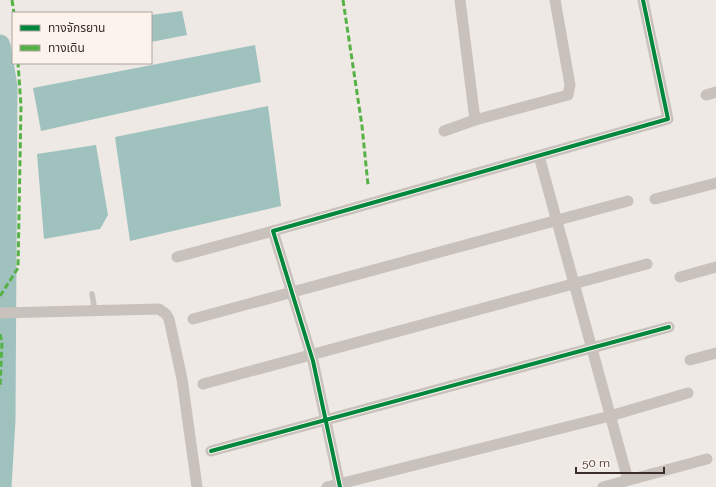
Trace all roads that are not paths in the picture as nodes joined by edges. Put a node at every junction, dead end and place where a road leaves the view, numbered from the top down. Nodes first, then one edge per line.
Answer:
1 (460, 0) edge
2 (555, 0) edge
3 (643, 0) edge
4 (475, 120) junction
5 (444, 131) dead end
6 (539, 156) junction
7 (716, 183) edge
8 (656, 199) dead end
9 (628, 201) dead end
10 (557, 221) junction
11 (273, 231) junction
12 (177, 256) dead end
13 (647, 264) dead end
14 (716, 267) edge
15 (680, 277) dead end
16 (574, 284) junction
17 (292, 292) junction
18 (92, 294) dead end
19 (95, 311) junction
20 (1, 313) edge
21 (193, 319) dead end
22 (669, 327) dead end
23 (591, 348) junction
24 (716, 353) edge
25 (312, 355) junction
26 (690, 360) dead end
27 (203, 384) dead end
28 (688, 393) dead end
29 (610, 416) junction
30 (327, 420) junction
31 (211, 451) dead end
32 (707, 460) dead end
33 (628, 480) junction
34 (340, 485) edge
35 (196, 487) edge
36 (327, 487) edge
37 (603, 487) edge

1 - 4 street
2 - 4 street
3 - 6 street
4 - 5 street
6 - 10 street
6 - 11 street
7 - 8 street
9 - 10 street
10 - 16 street
10 - 17 street
11 - 12 street
11 - 17 street
13 - 16 street
14 - 15 street
16 - 23 street
16 - 25 street
17 - 21 street
17 - 25 street
18 - 19 lane
19 - 20 street
19 - 35 street
22 - 23 street
23 - 29 street
23 - 30 street
24 - 26 street
25 - 27 street
25 - 30 street
28 - 29 street
29 - 33 street
29 - 34 street
30 - 31 street
30 - 34 street
32 - 33 street
33 - 37 street
34 - 36 street

